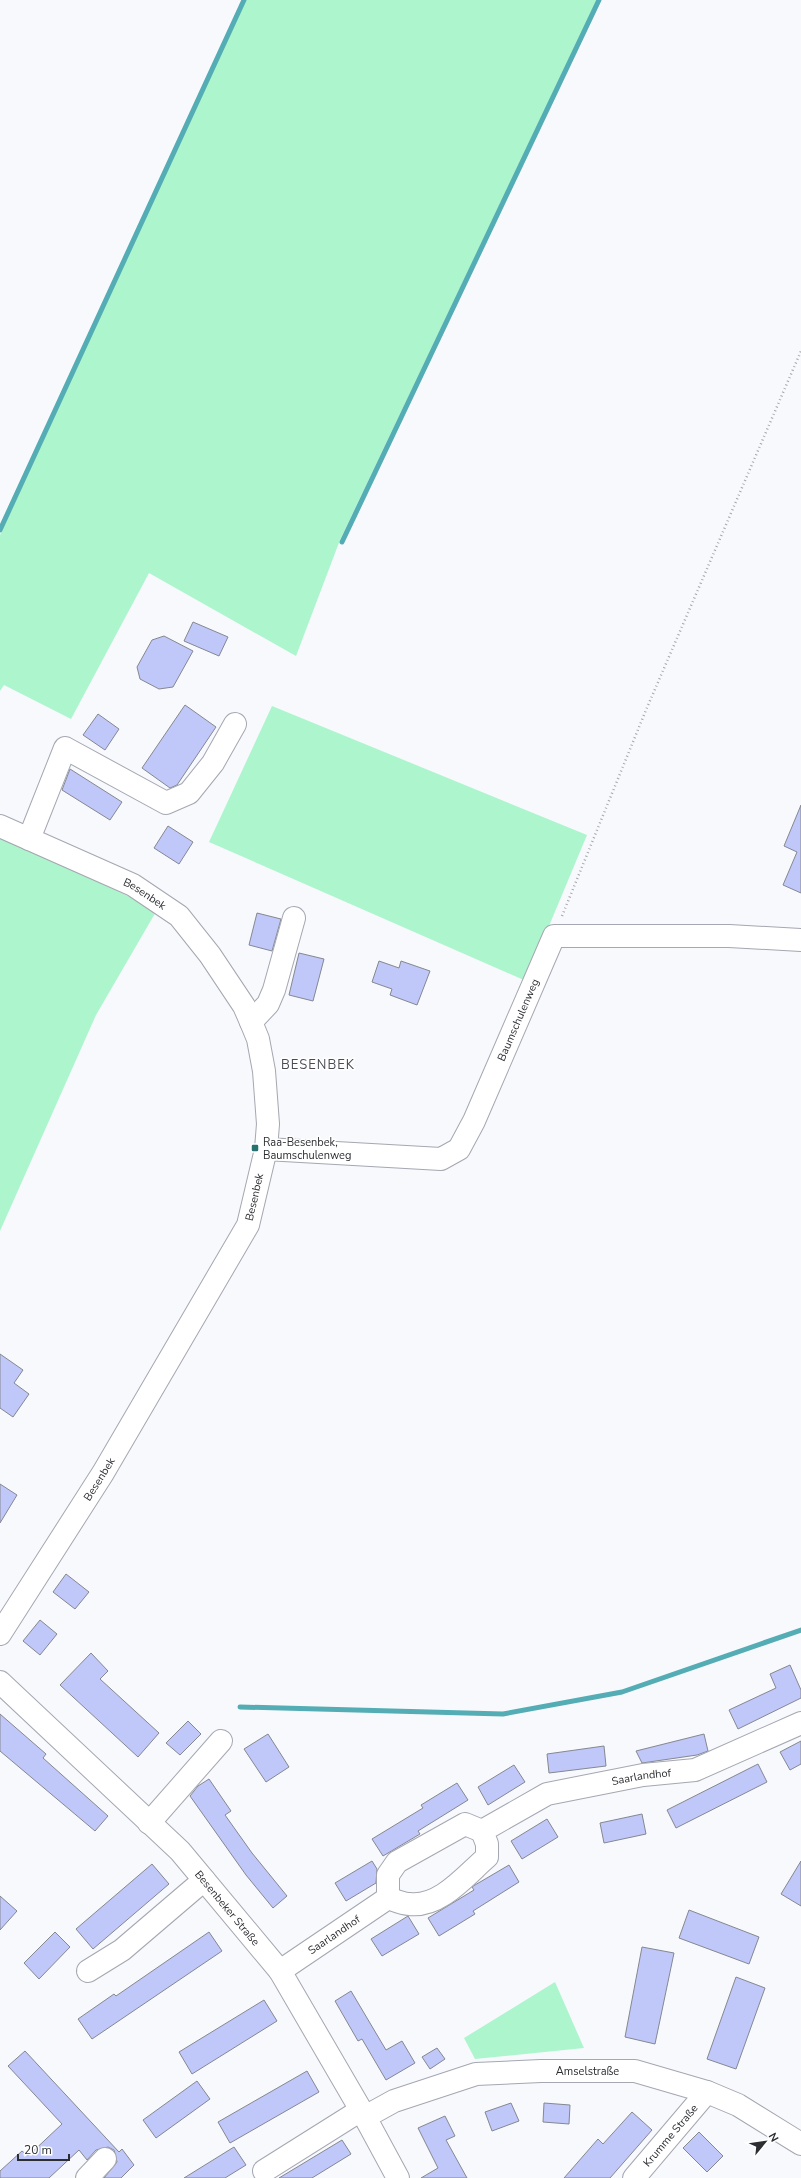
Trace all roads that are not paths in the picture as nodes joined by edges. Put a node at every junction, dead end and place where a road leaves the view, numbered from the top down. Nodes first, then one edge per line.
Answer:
1 (235, 724) dead end
2 (0, 826) edge
3 (29, 839) junction
4 (294, 918) dead end
5 (801, 940) edge
6 (251, 1022) junction
7 (266, 1149) junction
8 (0, 1634) edge
9 (0, 1682) edge
10 (801, 1723) edge
11 (221, 1741) dead end
12 (149, 1823) junction
13 (482, 1831) junction
14 (204, 1880) junction
15 (388, 1898) junction
16 (88, 1971) dead end
17 (280, 1971) junction
18 (707, 2092) junction
19 (363, 2114) junction
20 (801, 2144) edge
21 (105, 2159) dead end
22 (264, 2171) dead end
23 (87, 2178) edge
24 (398, 2178) edge
25 (634, 2178) edge

1 - 3 street
2 - 3 street, Besenbek
3 - 6 street, Besenbek
4 - 6 street
5 - 7 street, Baumschulenweg
6 - 7 street, Besenbek
7 - 8 street, Besenbek
9 - 12 street, Besenbeker Straße
10 - 13 street, Saarlandhof
11 - 12 street
12 - 14 street, Besenbeker Straße
13 - 15 street
13 - 15 street
14 - 16 street
14 - 17 street, Besenbeker Straße
15 - 17 street, Saarlandhof
17 - 19 street, Besenbeker Straße
18 - 19 street, Amselstraße
18 - 20 street, Amselstraße
18 - 25 street, Krumme Straße
19 - 22 street, Amselstraße
19 - 24 street, Besenbeker Straße
21 - 23 street

